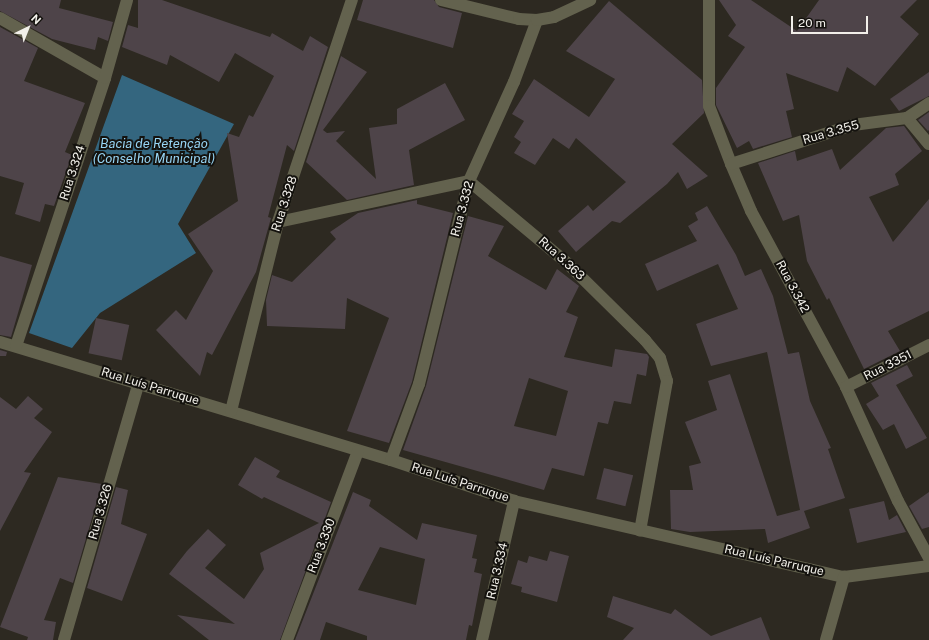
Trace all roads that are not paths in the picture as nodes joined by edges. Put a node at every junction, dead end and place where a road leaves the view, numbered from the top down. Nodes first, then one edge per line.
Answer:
1 (127, 0) edge
2 (352, 0) edge
3 (441, 0) edge
4 (590, 0) edge
5 (709, 0) edge
6 (0, 18) edge
7 (537, 20) junction
8 (104, 78) junction
9 (929, 103) edge
10 (907, 118) junction
11 (929, 144) edge
12 (731, 164) junction
13 (470, 181) junction
14 (278, 222) junction
15 (0, 342) edge
16 (929, 345) edge
17 (16, 346) junction
18 (138, 385) junction
19 (846, 387) junction
20 (230, 411) junction
21 (358, 451) junction
22 (391, 460) junction
23 (514, 501) junction
24 (640, 531) junction
25 (929, 558) edge
26 (929, 566) edge
27 (844, 577) junction
28 (64, 640) edge
29 (287, 640) edge
30 (482, 640) edge
31 (826, 640) edge

1 - 8 street, Rua 3.324
2 - 14 street, Rua 3.328
3 - 7 street
4 - 7 street
5 - 12 street, Rua 3.342
6 - 8 street
7 - 13 street, Rua 3.332
8 - 17 street, Rua 3.324
9 - 10 street, Rua 3.355
10 - 11 street
10 - 12 street, Rua 3.355
12 - 19 street, Rua 3.342
13 - 14 street
13 - 22 street, Rua 3.332
13 - 24 street, Rua 3.363
14 - 20 street, Rua 3.328
15 - 17 street, Rua Luís Parruque
16 - 19 street, Rua 3351
17 - 18 street, Rua Luís Parruque
18 - 20 street, Rua Luís Parruque
18 - 28 street, Rua 3.326
19 - 25 street, Rua 3.342
20 - 21 street, Rua Luís Parruque
21 - 22 street, Rua Luís Parruque
21 - 29 street, Rua 3.330
22 - 23 street, Rua Luís Parruque
23 - 24 street, Rua Luís Parruque
23 - 30 street, Rua 3.334
24 - 27 street, Rua Luís Parruque
26 - 27 street, Rua Luís Parruque
27 - 31 street

